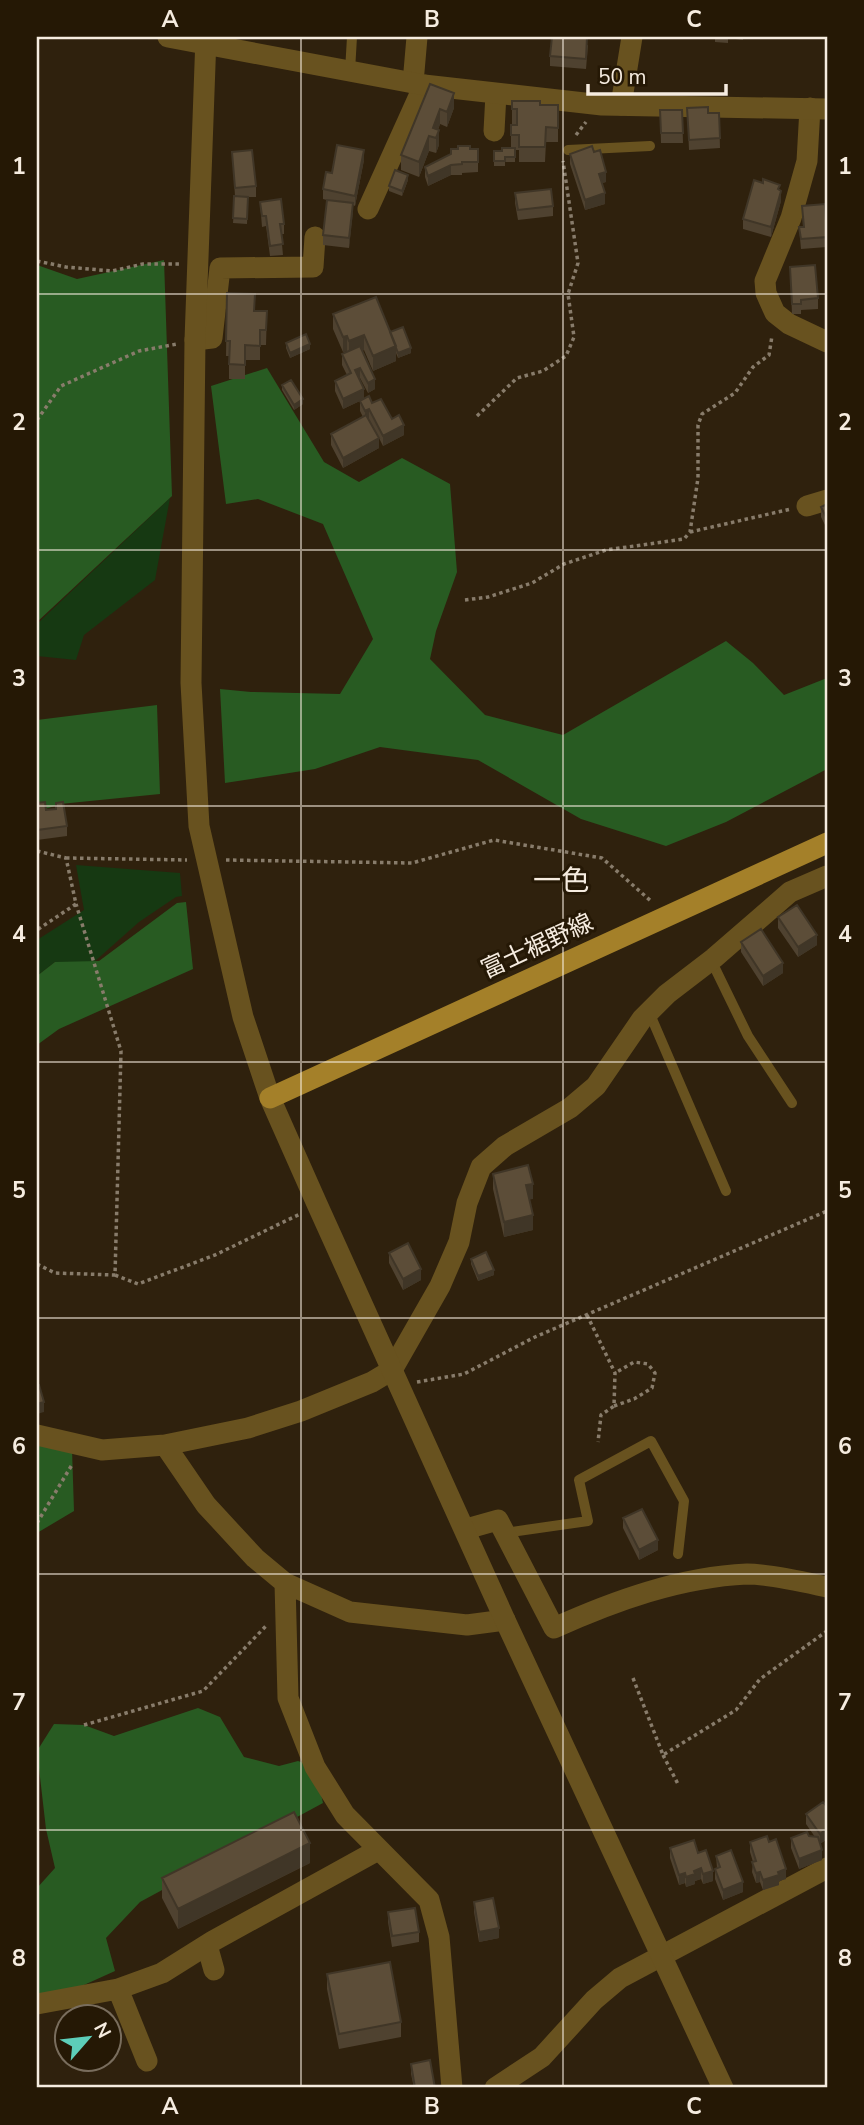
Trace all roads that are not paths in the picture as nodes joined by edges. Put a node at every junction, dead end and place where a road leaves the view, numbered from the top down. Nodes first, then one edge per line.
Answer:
1 (168, 37) edge
2 (352, 37) edge
3 (417, 37) edge
4 (632, 37) edge
5 (205, 40) edge
6 (350, 71) junction
7 (418, 84) junction
8 (496, 93) junction
9 (611, 106) junction
10 (819, 109) edge
11 (494, 131) dead end
12 (650, 146) dead end
13 (568, 150) road end
14 (368, 209) dead end
15 (315, 237) dead end
16 (195, 340) junction
17 (827, 342) edge
18 (827, 843) edge
19 (827, 876) edge
20 (710, 960) junction
21 (649, 1012) junction
22 (270, 1098) junction
23 (792, 1103) dead end
24 (726, 1191) dead end
25 (395, 1377) junction
26 (37, 1435) edge
27 (165, 1445) junction
28 (466, 1529) junction
29 (504, 1533) junction
30 (678, 1553) dead end
31 (285, 1583) junction
32 (827, 1587) edge
33 (505, 1620) junction
34 (378, 1850) junction
35 (827, 1868) edge
36 (207, 1945) junction
37 (662, 1955) junction
38 (214, 1970) dead end
39 (118, 1989) junction
40 (37, 2004) edge
41 (147, 2061) dead end
42 (452, 2088) edge
43 (495, 2088) edge
44 (723, 2088) edge

1 - 5 street
2 - 6 lane
3 - 7 street
4 - 9 street
5 - 6 street
5 - 16 street
6 - 7 street
7 - 8 street
7 - 14 street
8 - 9 street
8 - 11 street
9 - 10 street
10 - 17 street
12 - 13 lane
15 - 16 street
16 - 22 street
18 - 22 main road, 富士裾野線
19 - 20 street
20 - 21 street
20 - 23 lane
21 - 24 lane
21 - 25 street
22 - 25 street
25 - 27 street
25 - 28 street
26 - 27 street
27 - 31 street
28 - 29 street
28 - 33 street
29 - 30 lane
29 - 32 street
31 - 33 street
31 - 34 street
33 - 37 street
34 - 36 street
34 - 42 street
35 - 37 street
36 - 38 street
36 - 39 street
37 - 43 street
37 - 44 street
39 - 40 street
39 - 41 street

